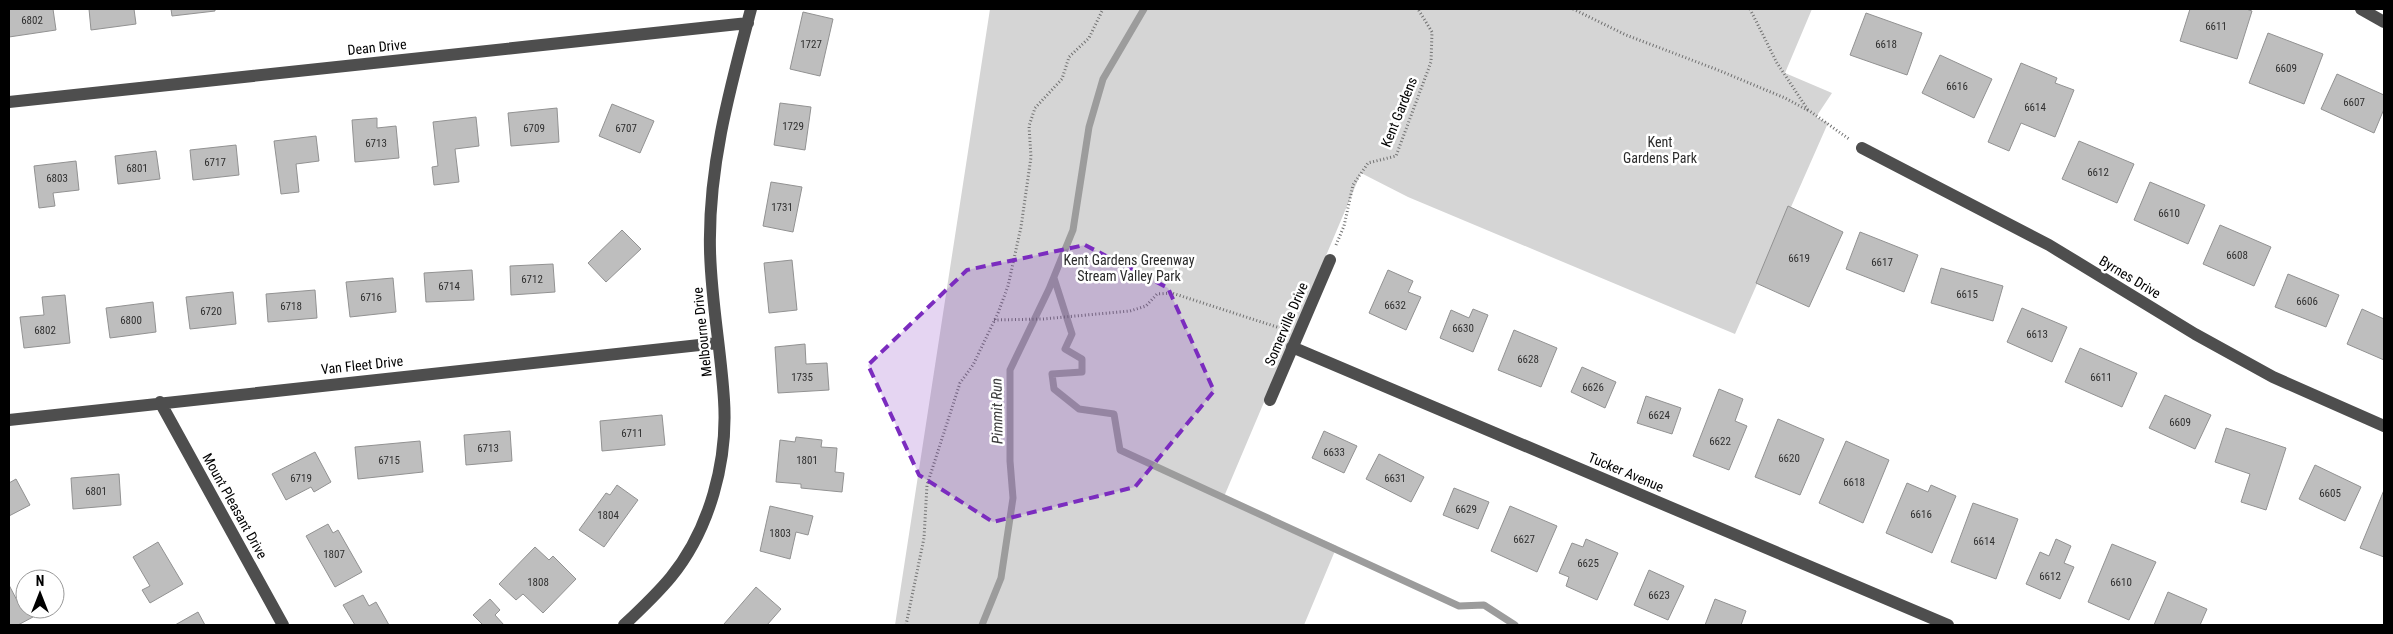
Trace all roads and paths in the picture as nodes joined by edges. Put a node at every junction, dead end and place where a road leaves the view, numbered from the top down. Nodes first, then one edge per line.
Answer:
1 (752, 9) edge
2 (1103, 9) edge
3 (1418, 9) edge
4 (1573, 9) edge
5 (1750, 9) edge
6 (2360, 9) edge
7 (2384, 22) edge
8 (748, 23) junction
9 (9, 102) edge
10 (1808, 111) junction
11 (1862, 148) joint
12 (1330, 260) joint
13 (994, 320) junction
14 (1298, 334) junction
15 (718, 343) junction
16 (1292, 347) junction
17 (1270, 400) dead end
18 (160, 402) junction
19 (9, 420) edge
20 (2384, 426) edge
21 (283, 625) edge
22 (624, 625) edge
23 (906, 625) edge
24 (1948, 625) edge

1 - 8 street, Melbourne Drive
2 - 13 path
3 - 12 path, Kent Gardens
4 - 10 path
5 - 10 path
6 - 7 street
8 - 9 street, Dean Drive
8 - 15 street, Melbourne Drive
10 - 11 path
11 - 20 street, Byrnes Drive
12 - 14 street, Somerville Drive
13 - 14 path
13 - 23 path
14 - 16 street, Somerville Drive
15 - 18 street, Van Fleet Drive
15 - 22 street, Melbourne Drive
16 - 17 street, Somerville Drive
16 - 24 street, Tucker Avenue
18 - 19 street, Van Fleet Drive
18 - 21 street, Mount Pleasant Drive

